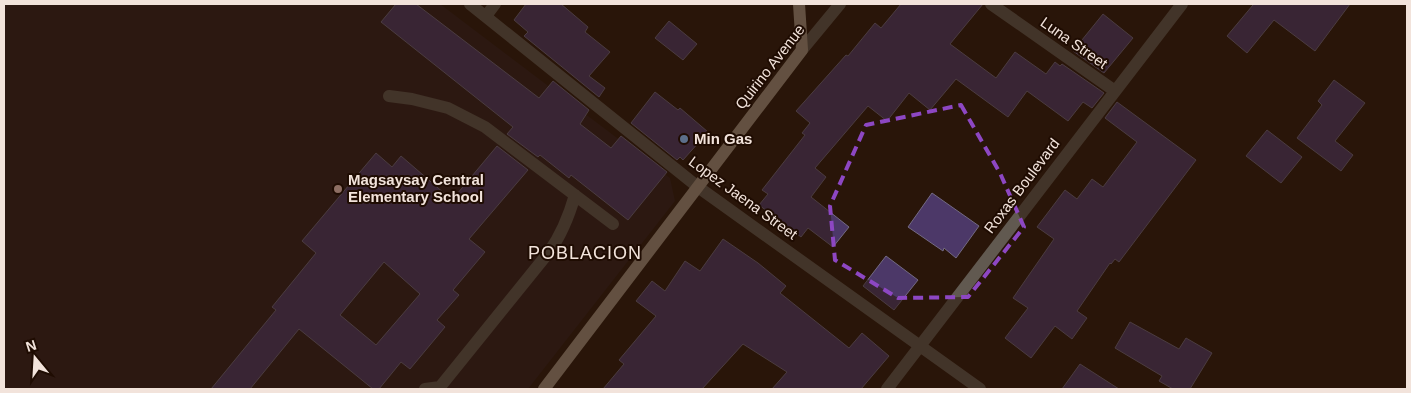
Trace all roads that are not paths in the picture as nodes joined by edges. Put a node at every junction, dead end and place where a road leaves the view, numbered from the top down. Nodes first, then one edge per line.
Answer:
1 (470, 4) edge
2 (495, 4) edge
3 (799, 4) edge
4 (840, 4) edge
5 (991, 4) edge
6 (1182, 4) edge
7 (486, 16) junction
8 (802, 50) junction
9 (1115, 91) junction
10 (389, 96) dead end
11 (698, 187) junction
12 (575, 195) junction
13 (613, 224) dead end
14 (920, 346) junction
15 (441, 388) edge
16 (425, 389) edge
17 (544, 389) edge
18 (887, 389) edge
19 (980, 389) edge

1 - 7 street, Lopez Jaena Street
2 - 7 street
3 - 8 main road
4 - 8 street, Quirino Avenue
5 - 9 street, Luna Street
6 - 9 street, Roxas Boulevard
7 - 11 street, Lopez Jaena Street
8 - 11 main road, Quirino Avenue
9 - 14 street, Roxas Boulevard
10 - 12 street
11 - 14 street, Lopez Jaena Street
11 - 17 main road, Quirino Avenue
12 - 13 street
12 - 15 street
14 - 18 street, Roxas Boulevard
14 - 19 street, Lopez Jaena Street
15 - 16 street

